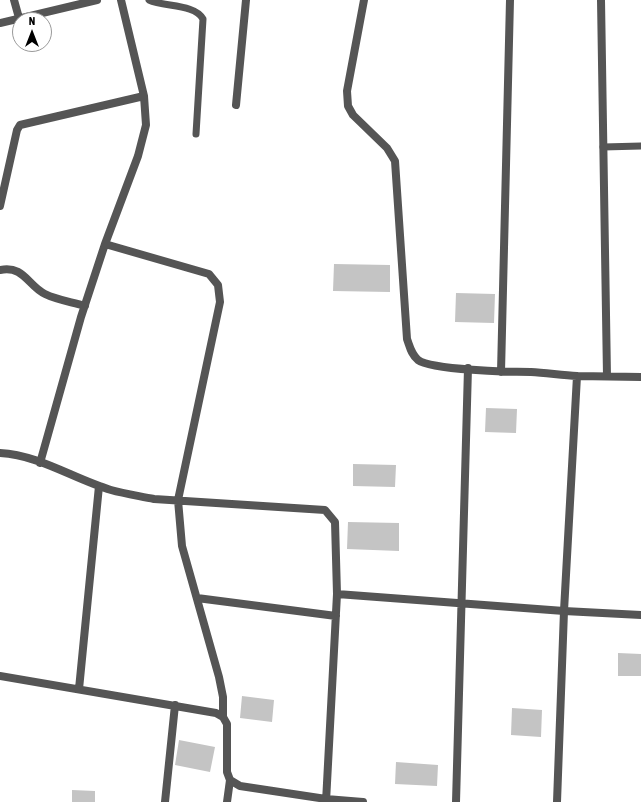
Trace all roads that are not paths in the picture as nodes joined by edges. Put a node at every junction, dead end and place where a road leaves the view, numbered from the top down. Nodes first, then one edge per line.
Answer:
1 (14, 0) edge
2 (97, 0) edge
3 (121, 0) edge
4 (149, 0) edge
5 (246, 0) edge
6 (364, 0) edge
7 (510, 0) edge
8 (601, 0) edge
9 (17, 12) edge
10 (45, 12) edge
11 (12, 20) edge
12 (0, 23) edge
13 (144, 96) junction
14 (236, 105) dead end
15 (196, 134) dead end
16 (641, 146) edge
17 (604, 147) junction
18 (0, 206) edge
19 (106, 244) junction
20 (0, 270) edge
21 (85, 306) junction
22 (468, 368) junction
23 (501, 372) junction
24 (577, 376) junction
25 (607, 376) junction
26 (641, 377) edge
27 (0, 453) edge
28 (40, 463) junction
29 (99, 486) junction
30 (178, 500) junction
31 (337, 594) junction
32 (197, 598) junction
33 (461, 604) junction
34 (564, 612) junction
35 (641, 615) edge
36 (336, 616) junction
37 (0, 676) edge
38 (79, 689) junction
39 (175, 705) junction
40 (223, 717) junction
41 (230, 780) junction
42 (326, 800) edge
43 (165, 802) edge
44 (227, 802) edge
45 (363, 802) edge
46 (456, 802) edge
47 (557, 802) edge

1 - 9 street
2 - 10 street
3 - 13 street
4 - 15 lane
5 - 14 street
6 - 22 street
7 - 23 street
8 - 17 street
11 - 12 street
13 - 18 street
13 - 19 street
16 - 17 lane
17 - 25 street
19 - 21 street
19 - 30 street
20 - 21 street
21 - 28 street
22 - 23 street
22 - 33 street
23 - 24 street
24 - 25 street
24 - 34 street
25 - 26 street
27 - 28 street
28 - 29 street
29 - 30 street
29 - 38 street
30 - 31 street
30 - 32 street
31 - 33 street
31 - 36 street
32 - 36 street
32 - 40 street
33 - 34 street
33 - 46 street
34 - 35 street
34 - 47 street
36 - 42 street
37 - 38 street
38 - 39 street
39 - 40 street
39 - 43 street
40 - 41 street
41 - 42 street
41 - 44 street
42 - 45 street

